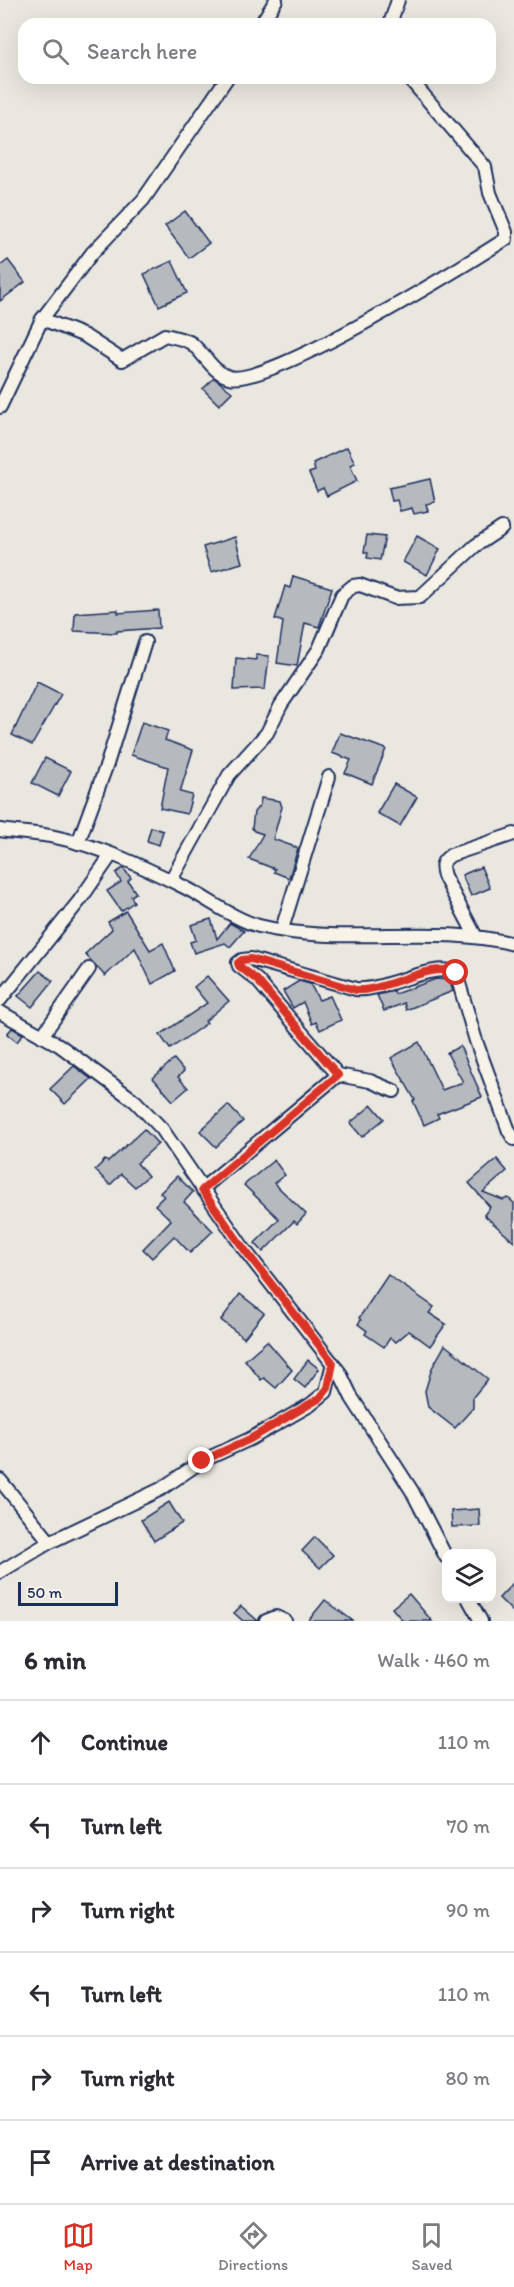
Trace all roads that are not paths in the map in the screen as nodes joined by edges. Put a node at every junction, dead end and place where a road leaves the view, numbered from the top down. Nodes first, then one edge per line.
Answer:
1 (276, 0) edge
2 (398, 0) edge
3 (265, 18) edge
4 (392, 18) edge
5 (223, 84) edge
6 (414, 84) edge
7 (510, 235) edge
8 (42, 319) junction
9 (0, 407) edge
10 (502, 528) dead end
11 (145, 642) dead end
12 (329, 777) dead end
13 (0, 831) edge
14 (514, 834) edge
15 (78, 843) junction
16 (111, 855) junction
17 (171, 880) junction
18 (282, 929) junction
19 (476, 938) junction
20 (514, 944) edge
21 (89, 969) dead end
22 (0, 1000) edge
23 (0, 1012) edge
24 (42, 1036) junction
25 (338, 1075) junction
26 (394, 1091) dead end
27 (514, 1139) edge
28 (202, 1190) junction
29 (333, 1363) junction
30 (0, 1480) edge
31 (50, 1542) junction
32 (443, 1549) edge
33 (0, 1572) edge
34 (470, 1603) edge
35 (266, 1621) edge
36 (285, 1621) edge
37 (481, 1621) edge

1 - 3 street
2 - 4 street
5 - 8 street
6 - 7 street
7 - 8 street
8 - 9 street
10 - 17 street
11 - 15 street
12 - 18 street
13 - 15 street
14 - 19 street
15 - 16 street
16 - 17 street
16 - 22 street
17 - 18 street
18 - 19 street
19 - 20 street
21 - 24 street
23 - 24 street
24 - 28 street
25 - 26 street
25 - 27 street
25 - 28 street
28 - 29 street
29 - 31 street
29 - 32 street
30 - 31 street
31 - 33 street
34 - 37 street
35 - 36 street

